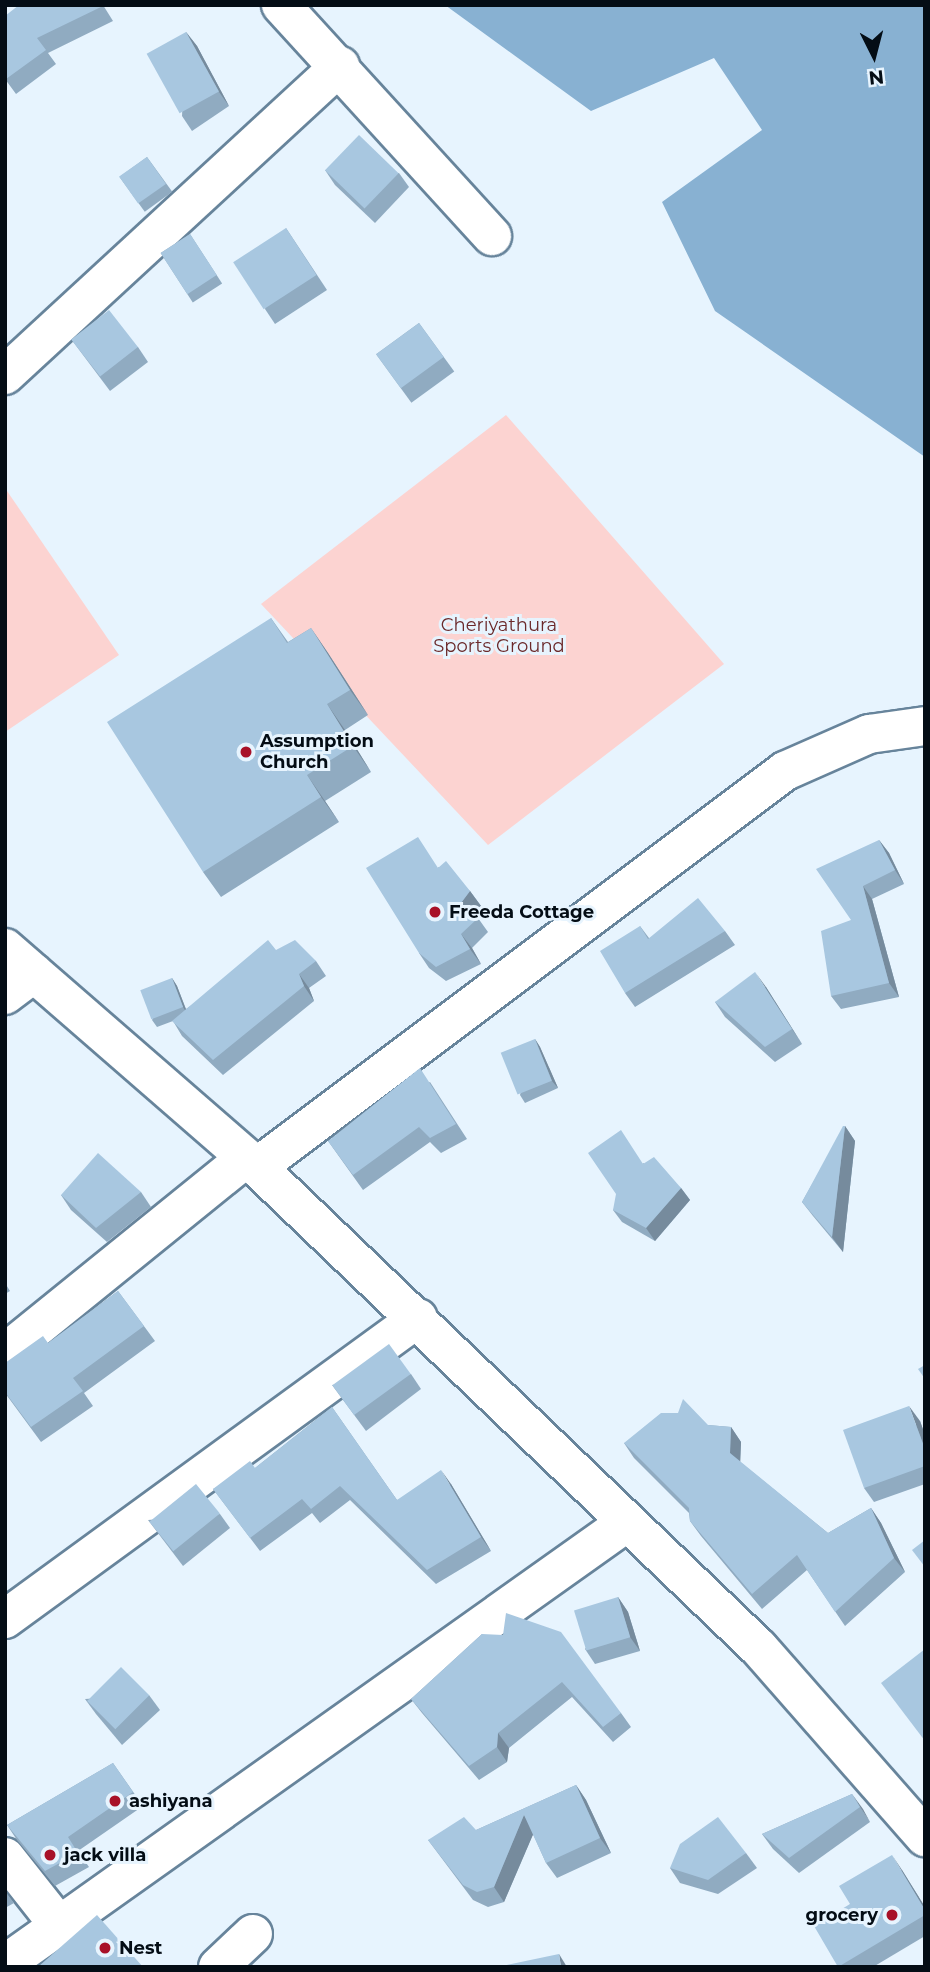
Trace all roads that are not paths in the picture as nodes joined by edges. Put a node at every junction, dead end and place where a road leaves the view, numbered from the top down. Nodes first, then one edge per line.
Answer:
1 (281, 5) edge
2 (340, 66) junction
3 (492, 236) dead end
4 (5, 374) edge
5 (925, 726) edge
6 (5, 948) edge
7 (20, 984) edge
8 (251, 1162) junction
9 (418, 1318) junction
10 (5, 1353) edge
11 (626, 1522) junction
12 (5, 1619) edge
13 (925, 1838) edge
14 (5, 1857) edge
15 (61, 1928) junction
16 (253, 1934) dead end
17 (8, 1965) edge
18 (218, 1967) edge

1 - 2 street
2 - 3 street
2 - 4 street
5 - 8 street
6 - 7 street
7 - 8 street
8 - 9 street
8 - 10 street
9 - 11 street
9 - 12 street
11 - 13 street
11 - 15 street
14 - 15 street
15 - 17 street
16 - 18 street

